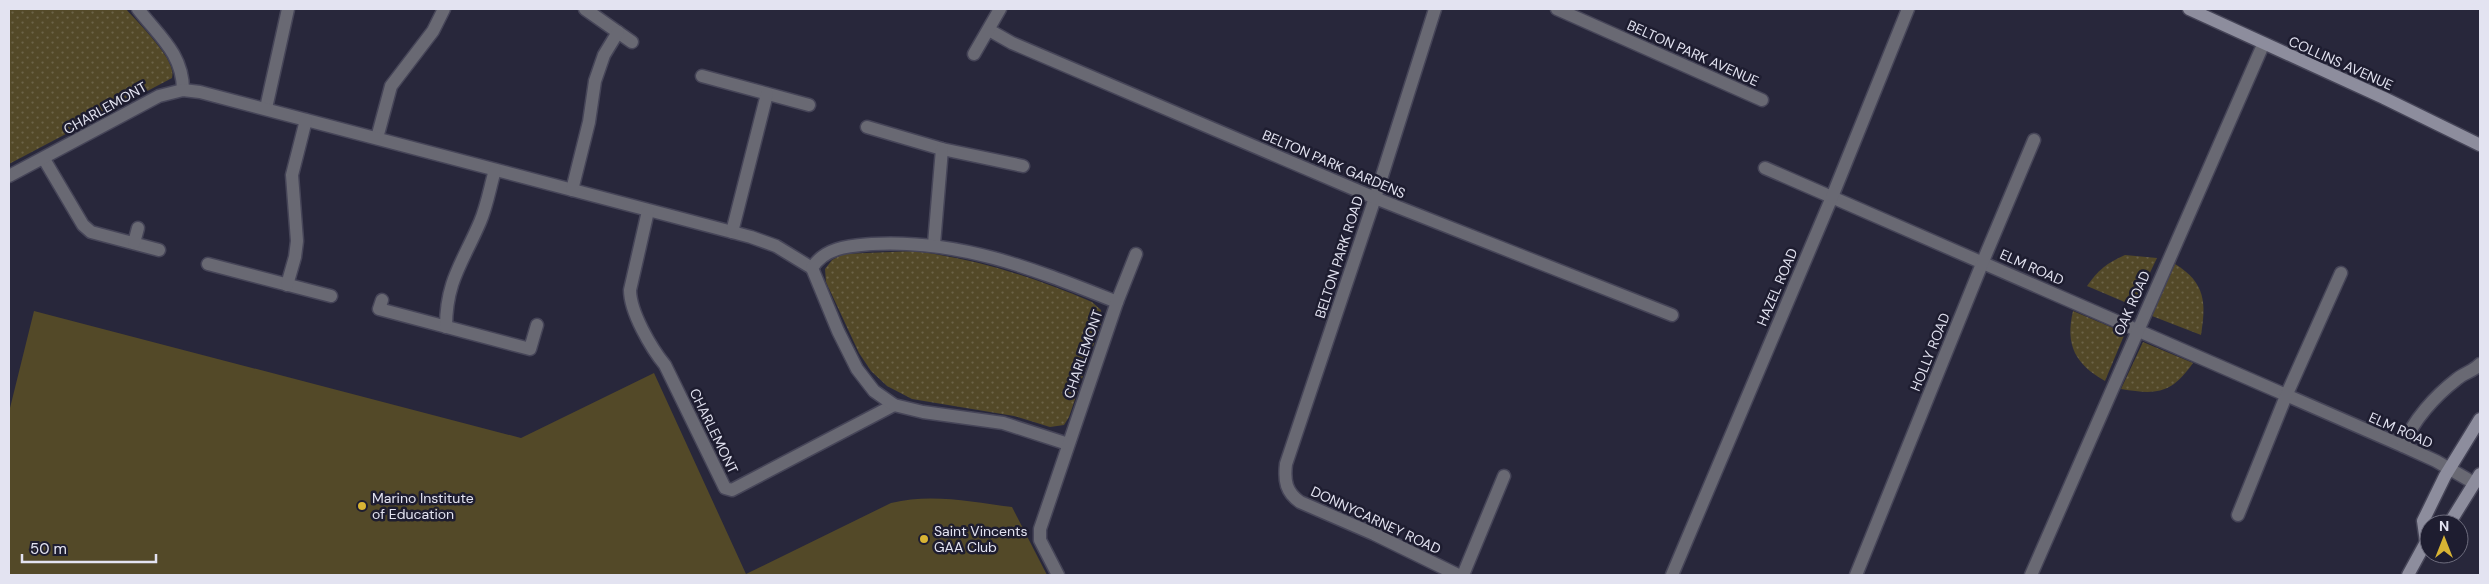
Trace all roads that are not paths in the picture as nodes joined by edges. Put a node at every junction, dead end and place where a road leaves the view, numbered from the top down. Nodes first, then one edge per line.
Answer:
1 (138, 9) edge
2 (288, 9) edge
3 (444, 9) edge
4 (585, 9) edge
5 (1000, 9) edge
6 (1435, 9) edge
7 (1557, 9) edge
8 (1908, 9) edge
9 (2189, 9) edge
10 (989, 30) junction
11 (618, 32) junction
12 (632, 42) dead end
13 (2263, 44) junction
14 (974, 54) dead end
15 (702, 76) dead end
16 (183, 90) junction
17 (767, 94) junction
18 (1762, 100) dead end
19 (809, 105) dead end
20 (266, 108) junction
21 (306, 120) junction
22 (867, 127) dead end
23 (378, 138) junction
24 (2034, 140) dead end
25 (2480, 145) edge
26 (942, 148) junction
27 (44, 159) junction
28 (1023, 166) dead end
29 (1765, 168) dead end
30 (494, 170) junction
31 (9, 176) edge
32 (572, 190) junction
33 (1832, 197) junction
34 (1375, 198) junction
35 (648, 211) junction
36 (138, 228) dead end
37 (732, 232) junction
38 (134, 243) junction
39 (934, 244) junction
40 (159, 250) dead end
41 (1136, 254) dead end
42 (1983, 262) junction
43 (208, 264) dead end
44 (812, 268) junction
45 (2341, 273) dead end
46 (287, 285) junction
47 (331, 296) dead end
48 (382, 300) dead end
49 (1117, 302) junction
50 (1672, 315) dead end
51 (537, 325) dead end
52 (446, 327) junction
53 (2137, 329) junction
54 (2480, 364) edge
55 (2286, 396) junction
56 (894, 405) junction
57 (2480, 419) edge
58 (1068, 444) junction
59 (2403, 446) junction
60 (2449, 469) junction
61 (1504, 476) dead end
62 (2477, 479) edge
63 (1286, 487) joint
64 (2426, 514) edge
65 (2455, 514) edge
66 (2238, 515) dead end
67 (2419, 555) edge
68 (1058, 575) edge
69 (1458, 575) edge
70 (1462, 575) edge
71 (1672, 575) edge
72 (1856, 575) edge
73 (2031, 575) edge
74 (2408, 575) edge

1 - 16 street
2 - 20 street
3 - 23 street
4 - 11 street
5 - 10 street
6 - 34 street, BELTON PARK ROAD
7 - 18 street, BELTON PARK AVENUE
8 - 33 street, HAZEL ROAD
9 - 13 main road, COLLINS AVENUE
10 - 14 street
10 - 34 street, BELTON PARK GARDENS
11 - 12 street
11 - 32 street
13 - 25 main road, COLLINS AVENUE
13 - 53 street, OAK ROAD
15 - 17 street
16 - 20 street, CHARLEMONT
16 - 27 street, CHARLEMONT
17 - 19 street
17 - 37 street
20 - 21 street, CHARLEMONT
21 - 23 street, CHARLEMONT
21 - 46 street
22 - 26 street
23 - 30 street, CHARLEMONT
24 - 42 street, HOLLY ROAD
26 - 28 street
26 - 39 street
27 - 31 street, CHARLEMONT
27 - 38 street
29 - 33 street, ELM ROAD
30 - 32 street, CHARLEMONT
30 - 52 street
32 - 35 street, CHARLEMONT
33 - 42 street, ELM ROAD
33 - 71 street, HAZEL ROAD
34 - 50 street, BELTON PARK GARDENS
34 - 63 street, BELTON PARK ROAD
35 - 37 street, CHARLEMONT
35 - 56 street, CHARLEMONT
36 - 38 street
37 - 44 street, CHARLEMONT
38 - 40 street
39 - 44 street, CHARLEMONT
39 - 49 street, CHARLEMONT
41 - 49 street, CHARLEMONT
42 - 53 street, ELM ROAD
42 - 72 street, HOLLY ROAD
43 - 46 street
44 - 56 street
45 - 55 street
46 - 47 street
48 - 52 street
49 - 58 street, CHARLEMONT
51 - 52 street
53 - 55 street, ELM ROAD
53 - 73 street, OAK ROAD
54 - 59 street
55 - 59 street, ELM ROAD
55 - 66 street
56 - 58 street
57 - 60 main road
58 - 68 street, CHARLEMONT
59 - 60 street, ELM ROAD
60 - 62 street, ELM ROAD
60 - 64 main road
61 - 70 street
62 - 65 main road
63 - 69 street, DONNYCARNEY ROAD
67 - 74 main road

